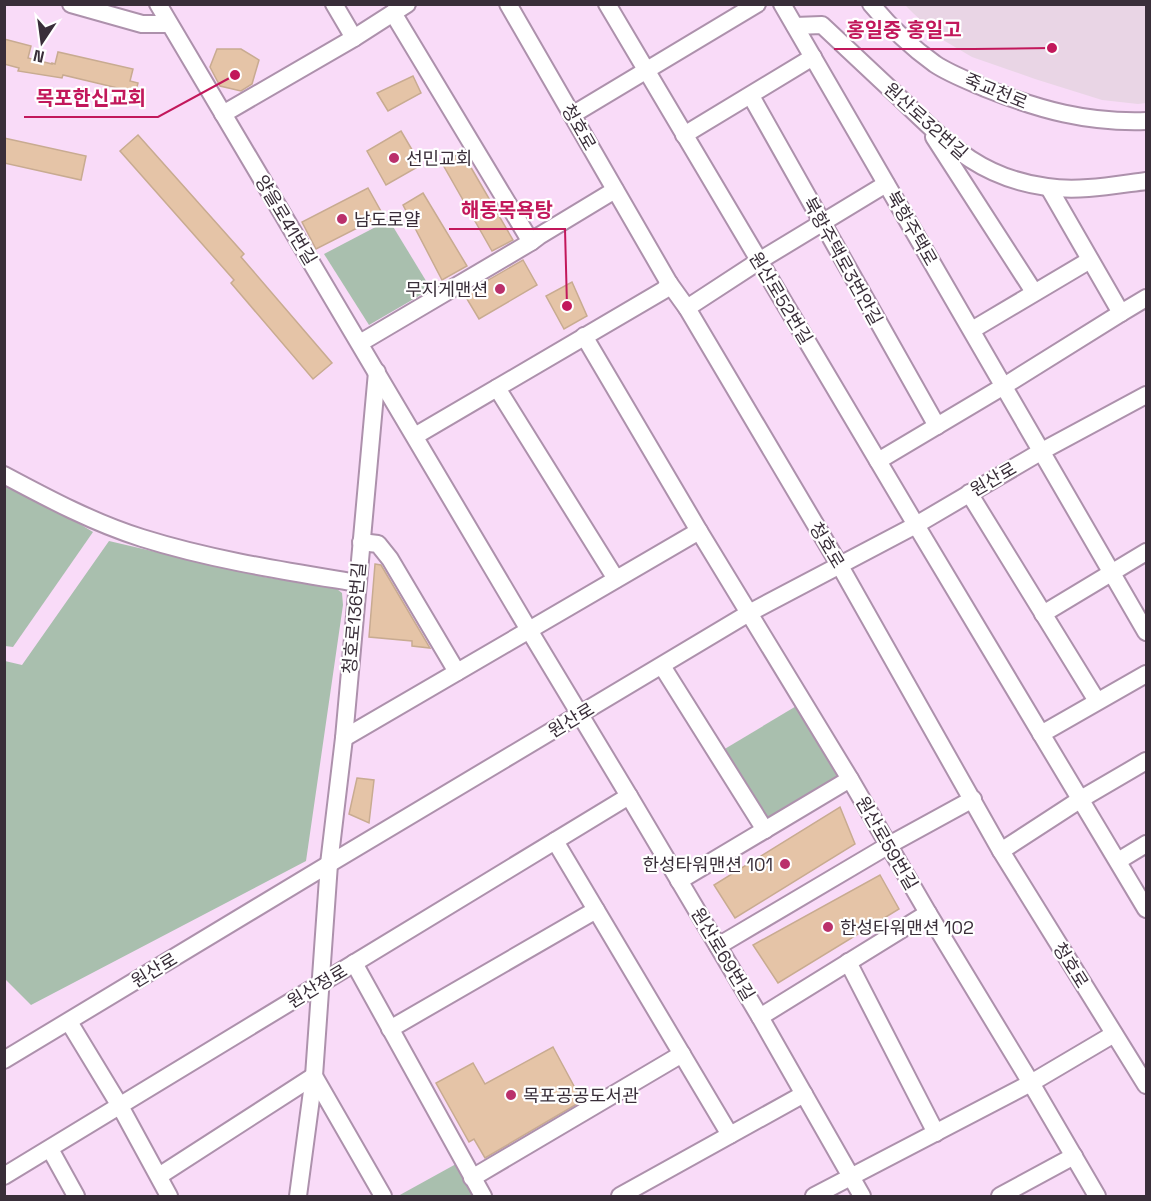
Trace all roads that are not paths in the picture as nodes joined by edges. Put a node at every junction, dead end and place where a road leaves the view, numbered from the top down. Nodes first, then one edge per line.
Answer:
1 (71, 4) edge
2 (158, 4) edge
3 (334, 4) edge
4 (508, 4) edge
5 (607, 4) edge
6 (757, 4) edge
7 (782, 4) edge
8 (871, 4) edge
9 (401, 8) edge
10 (169, 24) junction
11 (795, 26) junction
12 (354, 38) junction
13 (813, 57) junction
14 (646, 70) junction
15 (751, 96) junction
16 (223, 114) junction
17 (572, 115) junction
18 (1146, 121) edge
19 (926, 124) junction
20 (684, 135) junction
21 (1146, 181) edge
22 (886, 184) junction
23 (1049, 188) junction
24 (615, 190) junction
25 (822, 223) junction
26 (531, 242) junction
27 (1090, 260) junction
28 (759, 261) junction
29 (669, 283) junction
30 (1034, 292) junction
31 (1146, 298) edge
32 (687, 308) junction
33 (1121, 313) junction
34 (972, 330) junction
35 (584, 336) junction
36 (360, 343) junction
37 (377, 372) junction
38 (1004, 386) junction
39 (497, 388) junction
40 (1146, 394) edge
41 (937, 426) junction
42 (415, 436) junction
43 (1042, 451) junction
44 (878, 461) junction
45 (4, 476) edge
46 (969, 493) junction
47 (916, 525) junction
48 (699, 531) junction
49 (361, 542) junction
50 (1146, 552) edge
51 (840, 566) junction
52 (1112, 573) junction
53 (616, 579) junction
54 (357, 583) junction
55 (749, 614) junction
56 (1043, 614) junction
57 (529, 630) junction
58 (1146, 632) edge
59 (662, 666) junction
60 (457, 672) junction
61 (1146, 674) edge
62 (1097, 701) junction
63 (579, 715) junction
64 (1041, 734) junction
65 (344, 738) junction
66 (1146, 761) edge
67 (850, 779) junction
68 (629, 796) junction
69 (973, 799) junction
70 (1080, 799) junction
71 (765, 830) junction
72 (555, 841) junction
73 (1146, 844) edge
74 (888, 845) junction
75 (1001, 851) junction
76 (1118, 861) junction
77 (329, 864) junction
78 (679, 882) junction
79 (1146, 909) edge
80 (596, 910) junction
81 (928, 914) junction
82 (718, 946) junction
83 (323, 958) junction
84 (848, 962) junction
85 (354, 963) junction
86 (322, 983) junction
87 (760, 1017) junction
88 (69, 1022) junction
89 (390, 1029) junction
90 (1114, 1034) junction
91 (682, 1054) junction
92 (4, 1060) edge
93 (314, 1076) junction
94 (1031, 1083) junction
95 (1146, 1085) edge
96 (804, 1094) junction
97 (120, 1106) junction
98 (936, 1133) junction
99 (730, 1135) junction
100 (50, 1149) junction
101 (1074, 1156) junction
102 (4, 1176) edge
103 (159, 1176) junction
104 (851, 1177) junction
105 (472, 1178) junction
106 (76, 1197) edge
107 (169, 1197) edge
108 (298, 1197) edge
109 (383, 1197) edge
110 (483, 1197) edge
111 (620, 1197) edge
112 (814, 1197) edge
113 (862, 1197) edge
114 (1000, 1197) edge
115 (1097, 1197) edge

1 - 10 street
2 - 10 street, 양을로41번길
3 - 12 street
4 - 17 street, 청호로
5 - 14 street, 원산로52번길
6 - 14 street
7 - 11 street, 북항주택로
8 - 18 street, 죽교천로
9 - 12 street
9 - 26 street
10 - 16 street, 양을로41번길
11 - 13 street, 북항주택로
11 - 19 street, 원산로32번길
12 - 16 street
13 - 15 street
13 - 22 street, 북항주택로
14 - 17 street
14 - 20 street, 원산로52번길
15 - 20 street
15 - 25 street, 북항주택로3번안길
16 - 36 street, 양을로41번길
17 - 24 street, 청호로
19 - 23 street, 원산로32번길
19 - 30 street
20 - 28 street, 원산로52번길
21 - 23 street, 원산로32번길
22 - 25 street
22 - 34 street, 북항주택로
23 - 27 street
24 - 26 street
24 - 29 street, 청호로
25 - 28 street
25 - 41 street, 북항주택로3번안길
26 - 36 street
27 - 30 street
27 - 33 street
28 - 32 street
28 - 44 street, 원산로52번길
29 - 32 street, 청호로
29 - 35 street
30 - 34 street
31 - 33 street
32 - 51 street, 청호로
33 - 38 street
34 - 38 street, 북항주택로
35 - 39 street
35 - 48 street, 원산로59번길
36 - 37 street, 양을로41번길
37 - 42 street, 양을로41번길
37 - 49 street, 청호로136번길
38 - 41 street
38 - 43 street, 북항주택로
39 - 42 street
39 - 53 street
40 - 43 street, 원산로
41 - 44 street
42 - 57 street, 양을로41번길
43 - 46 street, 원산로
43 - 52 street, 북항주택로
44 - 47 street, 원산로52번길
45 - 54 street
46 - 47 street, 원산로
46 - 56 street
47 - 51 street, 원산로
47 - 64 street, 원산로52번길
48 - 53 street
48 - 55 street, 원산로59번길
49 - 54 street, 청호로136번길
49 - 60 street
50 - 52 street
51 - 55 street, 원산로
51 - 69 street, 청호로
52 - 56 street
52 - 58 street, 북항주택로
53 - 57 street
54 - 65 street, 청호로136번길
55 - 59 street, 원산로
55 - 67 street, 원산로59번길
56 - 62 street
57 - 60 street
57 - 63 street, 원산로69번길
59 - 63 street, 원산로
59 - 71 street
60 - 65 street
61 - 62 street
62 - 64 street
63 - 68 street, 원산로69번길
63 - 77 street, 원산로
64 - 70 street, 원산로52번길
65 - 77 street, 청호로136번길
66 - 70 street
67 - 71 street
67 - 74 street, 원산로59번길
68 - 72 street, 원산정로
68 - 78 street, 원산로69번길
69 - 74 street
69 - 75 street, 청호로
70 - 75 street
70 - 76 street, 원산로52번길
71 - 78 street
72 - 80 street
72 - 85 street, 원산정로
73 - 76 street
74 - 81 street, 원산로59번길
74 - 82 street
75 - 90 street, 청호로
76 - 79 street, 원산로52번길
77 - 83 street, 청호로136번길
77 - 88 street, 원산로
78 - 82 street, 원산로69번길
80 - 89 street
80 - 91 street
81 - 84 street
81 - 94 street, 원산로59번길
82 - 87 street, 원산로69번길
83 - 85 street
83 - 86 street, 청호로136번길
84 - 87 street
84 - 98 street
85 - 86 street, 원산정로
85 - 89 street
86 - 93 street, 청호로136번길
86 - 97 street, 원산정로
87 - 96 street, 원산로69번길
88 - 92 street, 원산로
88 - 97 street
89 - 105 street
90 - 94 street
90 - 95 street, 청호로
91 - 99 street
91 - 105 street
93 - 103 street
93 - 108 street, 청호로136번길
93 - 109 street
94 - 98 street
94 - 101 street, 원산로59번길
96 - 99 street
96 - 104 street, 원산로69번길
97 - 100 street, 원산정로
97 - 103 street
98 - 104 street
99 - 111 street
100 - 102 street, 원산정로
100 - 106 street
101 - 114 street
101 - 115 street, 원산로59번길
103 - 107 street
104 - 112 street
104 - 113 street, 원산로69번길
105 - 110 street

